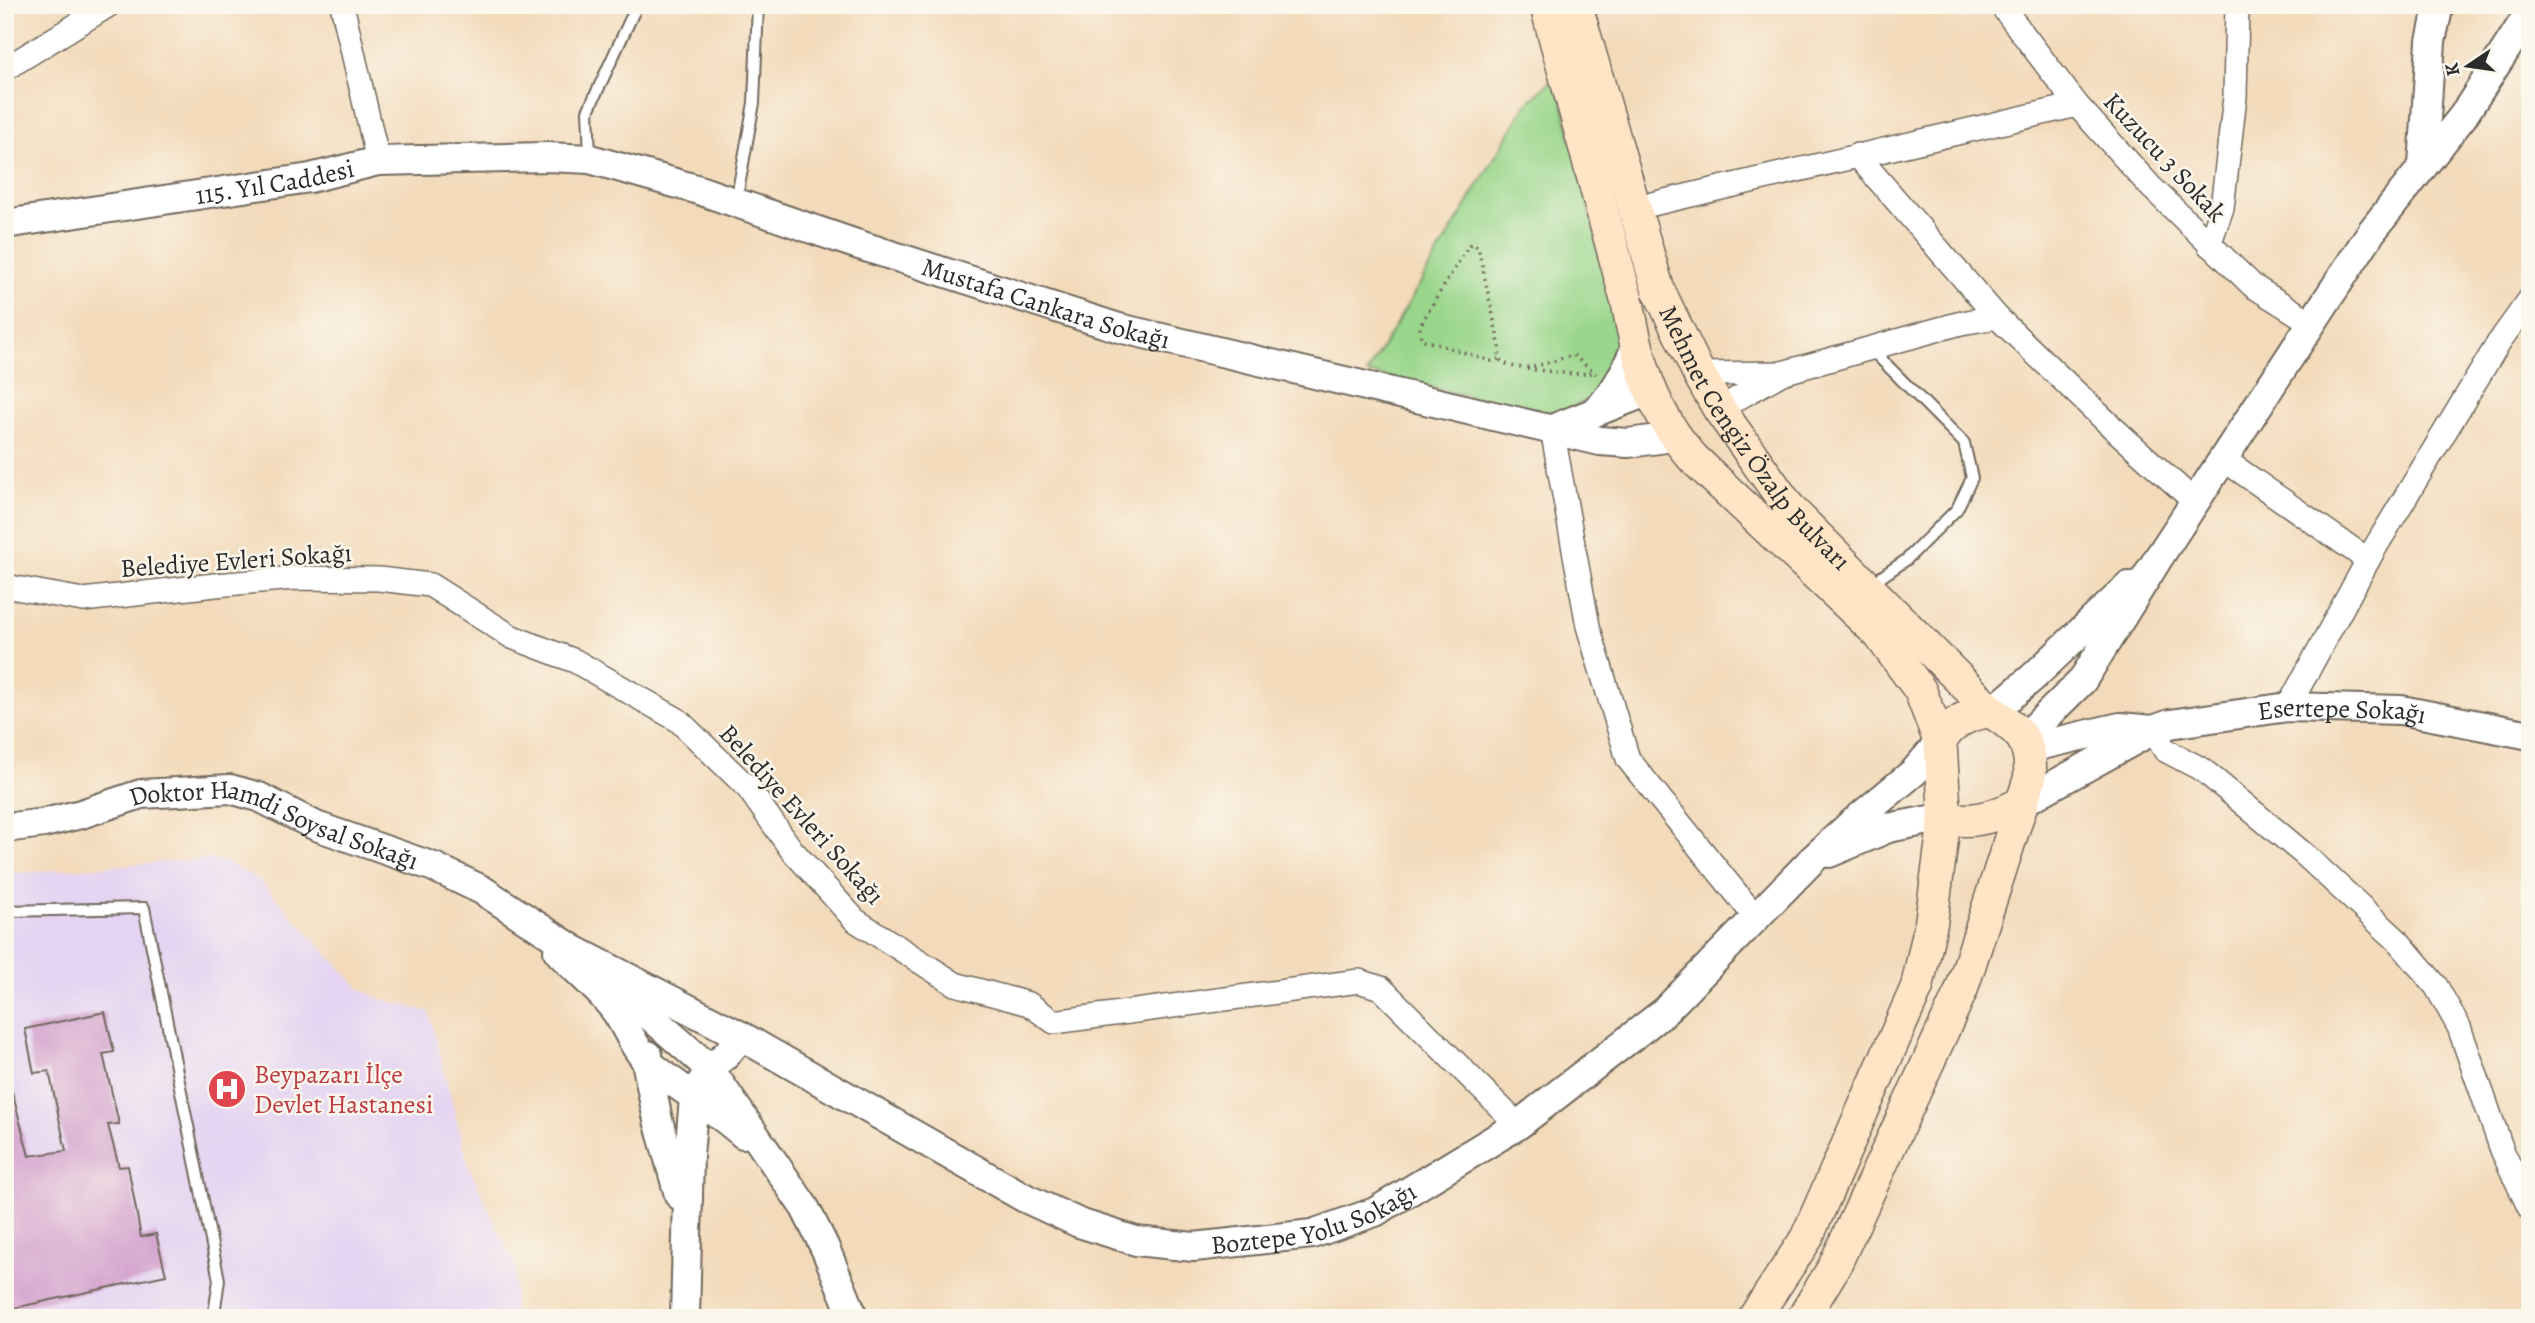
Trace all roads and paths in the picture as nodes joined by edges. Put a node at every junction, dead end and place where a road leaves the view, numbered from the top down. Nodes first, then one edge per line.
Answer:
1 (109, 5) edge
2 (342, 5) edge
3 (637, 5) edge
4 (758, 5) edge
5 (1546, 5) edge
6 (1576, 5) edge
7 (2000, 5) edge
8 (2237, 5) edge
9 (2439, 5) edge
10 (2530, 12) edge
11 (5, 69) edge
12 (2077, 105) junction
13 (1857, 155) junction
14 (547, 157) joint
15 (590, 159) junction
16 (378, 162) junction
17 (2423, 166) junction
18 (736, 202) junction
19 (1635, 208) junction
20 (5, 224) edge
21 (2209, 245) junction
22 (2530, 299) edge
23 (1997, 317) junction
24 (2312, 323) junction
25 (1636, 347) junction
26 (1870, 348) junction
27 (1499, 359) junction
28 (1522, 368) junction
29 (1782, 373) junction
30 (1699, 374) junction
31 (1605, 379) junction
32 (1649, 391) junction
33 (1719, 409) junction
34 (1594, 411) junction
35 (1552, 429) junction
36 (1674, 437) junction
37 (2223, 459) junction
38 (2195, 502) junction
39 (2159, 557) junction
40 (2368, 560) junction
41 (5, 586) edge
42 (1868, 586) junction
43 (2288, 707) junction
44 (1992, 712) junction
45 (2153, 730) junction
46 (2530, 735) edge
47 (1940, 742) junction
48 (2027, 743) junction
49 (2022, 802) junction
50 (1945, 817) junction
51 (5, 828) edge
52 (1813, 859) junction
53 (5, 911) edge
54 (1757, 919) junction
55 (530, 920) junction
56 (574, 950) junction
57 (664, 1027) junction
58 (741, 1036) junction
59 (646, 1060) junction
60 (709, 1068) junction
61 (694, 1098) junction
62 (1518, 1125) junction
63 (777, 1165) junction
64 (2530, 1209) edge
65 (688, 1225) junction
66 (208, 1318) edge
67 (685, 1318) edge
68 (854, 1318) edge
69 (1754, 1318) edge
70 (1803, 1318) edge

1 - 11 street
2 - 16 street
3 - 15 lane
4 - 18 lane
5 - 25 main road, Mehmet Cengiz Özalp Bulvarı
6 - 19 main road, Mehmet Cengiz Özalp Bulvarı
7 - 12 street, Kuzucu 3 Sokak
8 - 21 street
9 - 17 street
10 - 17 street
12 - 13 street
12 - 21 street, Kuzucu 3 Sokak
13 - 19 street
13 - 23 street
14 - 15 street, Mustafa Cankara Sokağı
14 - 16 street, 115. Yıl Caddesi
15 - 18 street, Mustafa Cankara Sokağı
16 - 20 street, 115. Yıl Caddesi
17 - 24 street
18 - 35 street, Mustafa Cankara Sokağı
19 - 30 main road, Mehmet Cengiz Özalp Bulvarı
21 - 24 street, Kuzucu 3 Sokak
22 - 40 street
23 - 26 street
23 - 38 street
24 - 37 street
25 - 31 street
25 - 32 main road, Mehmet Cengiz Özalp Bulvarı
26 - 29 street
26 - 42 lane
27 - 27 path
27 - 28 path
28 - 31 path
28 - 31 path
29 - 30 street
29 - 33 street
30 - 32 main road
30 - 33 main road, Mehmet Cengiz Özalp Bulvarı
31 - 34 street
32 - 34 street
32 - 36 main road, Mehmet Cengiz Özalp Bulvarı
33 - 36 main road
33 - 42 main road, Mehmet Cengiz Özalp Bulvarı
34 - 35 street
35 - 36 street, Mustafa Cankara Sokağı
35 - 54 street
36 - 47 main road, Mehmet Cengiz Özalp Bulvarı
37 - 38 street
37 - 40 street
38 - 39 street
39 - 44 street
39 - 48 street
40 - 43 street
41 - 62 street, Belediye Evleri Sokağı
42 - 44 main road, Mehmet Cengiz Özalp Bulvarı
43 - 45 street, Esertepe Sokağı
43 - 46 street, Esertepe Sokağı
44 - 47 main road
44 - 48 main road, Mehmet Cengiz Özalp Bulvarı
45 - 48 street, Esertepe Sokağı
45 - 49 street, Esertepe Sokağı
45 - 64 street
47 - 50 main road, Mehmet Cengiz Özalp Bulvarı
47 - 52 street, Boztepe Yolu Sokağı
48 - 49 main road
49 - 50 main road
49 - 70 main road
50 - 52 street
50 - 69 main road, Mehmet Cengiz Özalp Bulvarı
51 - 55 street, Doktor Hamdi Soysal Sokağı
52 - 54 street, Boztepe Yolu Sokağı
53 - 66 lane
54 - 62 street, Boztepe Yolu Sokağı
55 - 56 street
55 - 59 street
56 - 57 street
56 - 58 street
57 - 58 street
57 - 59 street
57 - 60 street
58 - 60 street
58 - 62 street, Boztepe Yolu Sokağı
59 - 61 street
59 - 65 street
60 - 61 street
60 - 63 street
61 - 63 street
61 - 65 street
63 - 68 street
65 - 67 street

